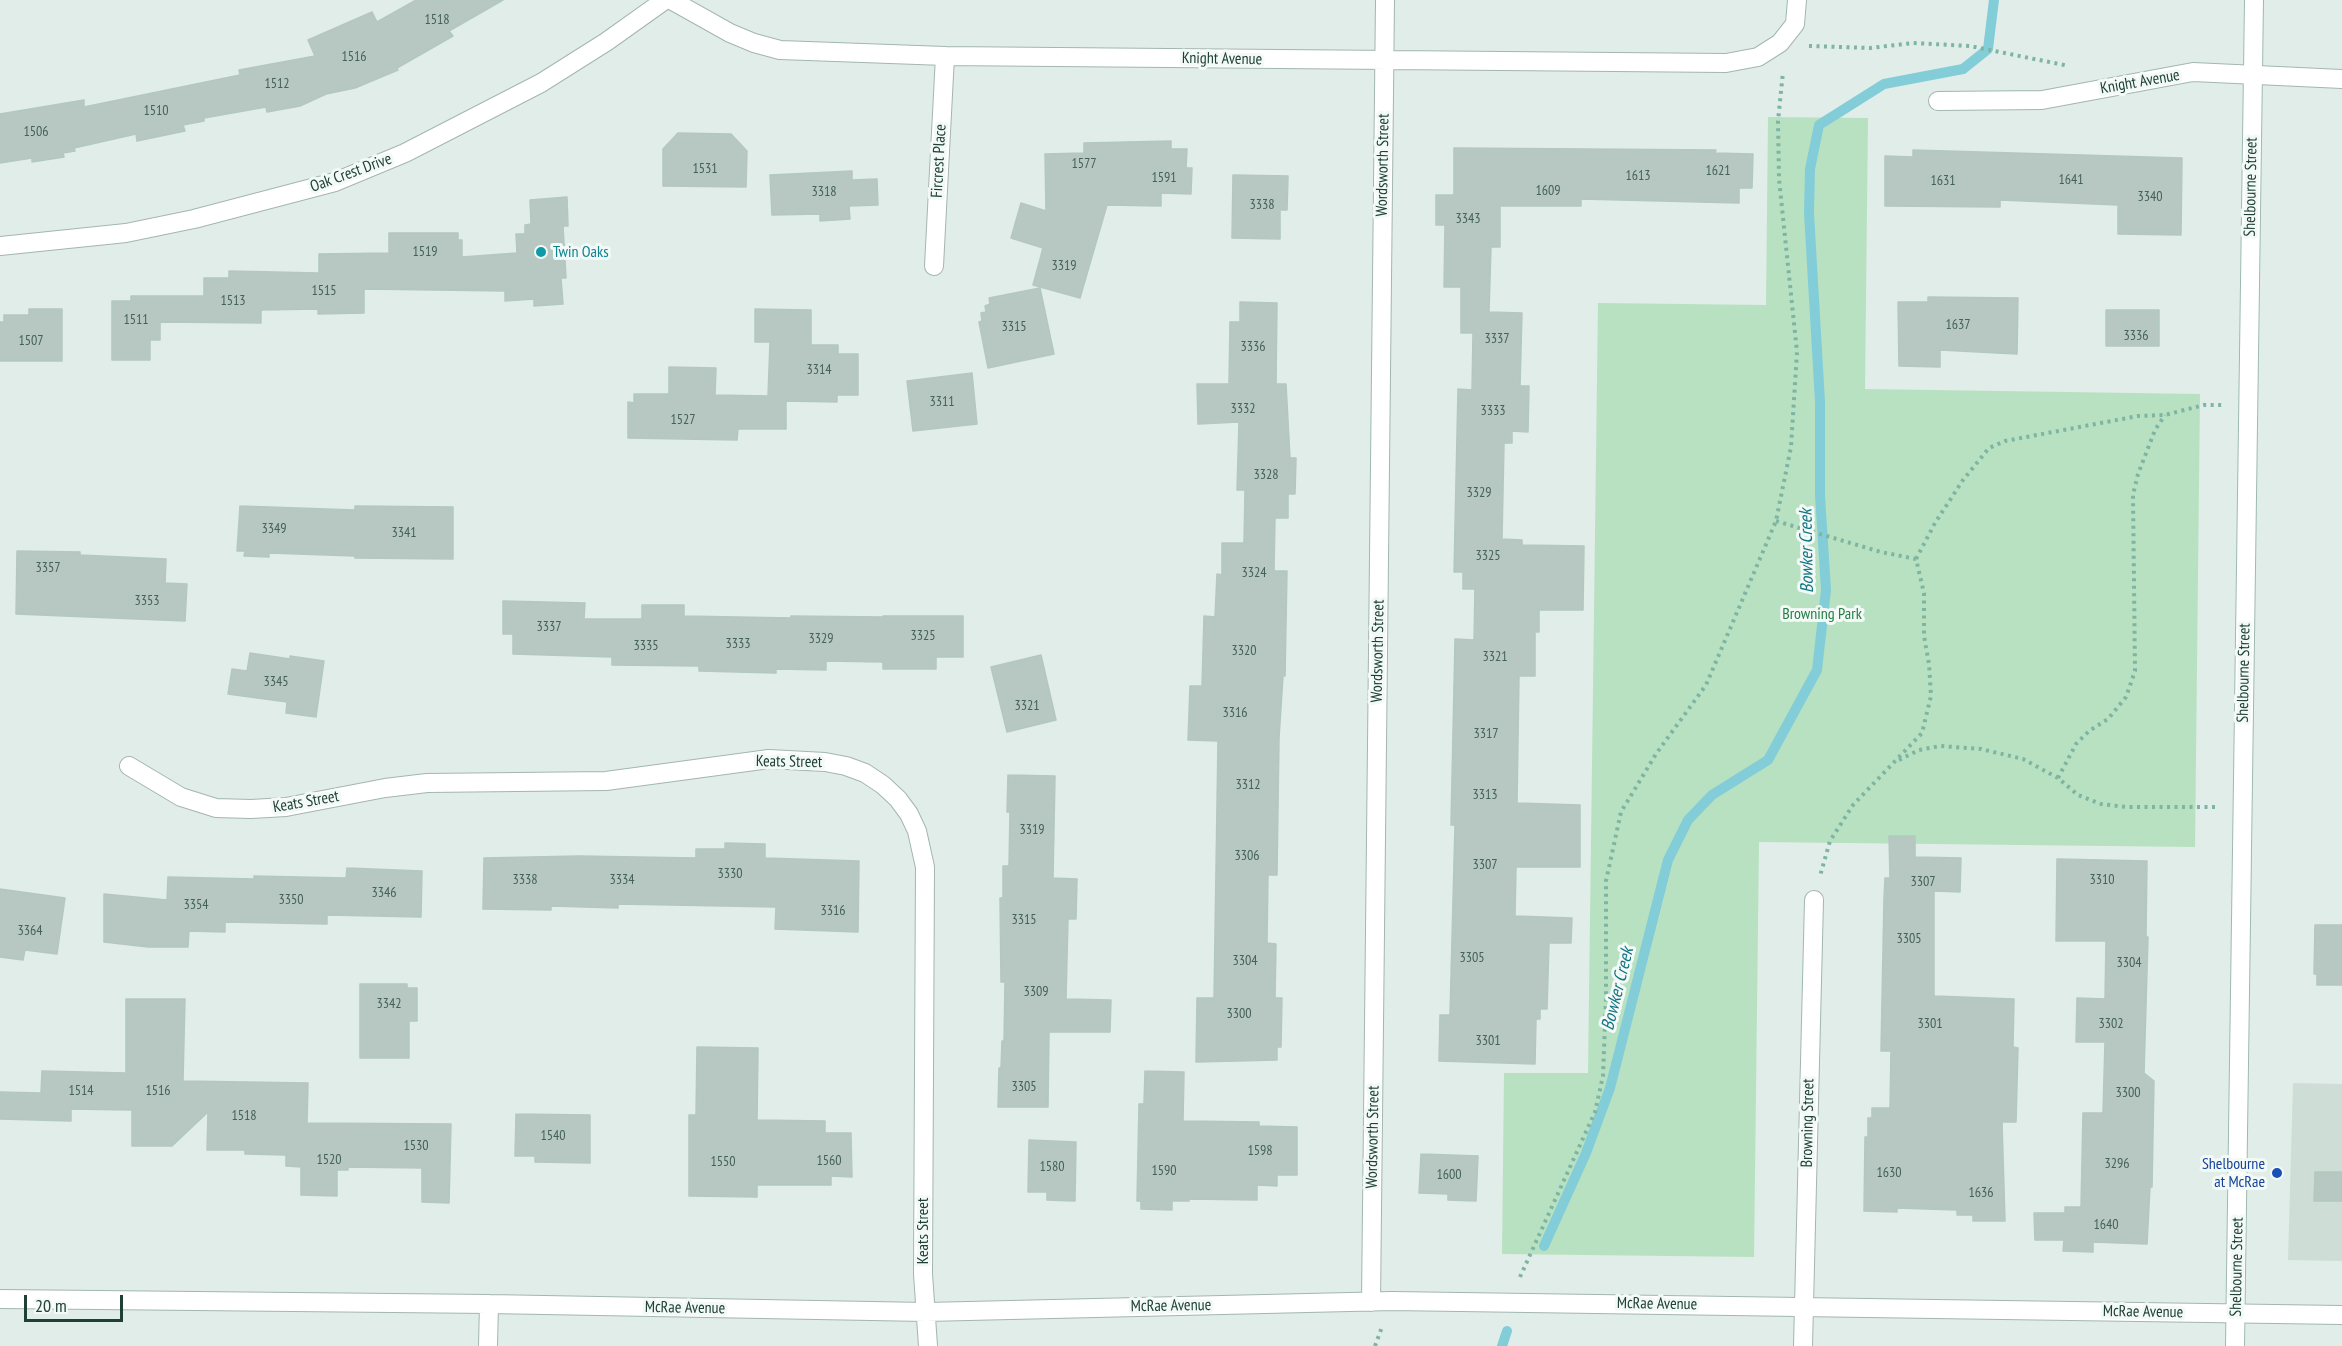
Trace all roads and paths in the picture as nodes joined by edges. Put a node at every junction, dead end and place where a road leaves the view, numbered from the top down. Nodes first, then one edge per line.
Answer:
1 (666, 0) edge
2 (671, 0) edge
3 (1385, 0) edge
4 (1797, 0) edge
5 (2254, 0) edge
6 (1780, 43) junction
7 (2013, 55) dead end
8 (945, 56) junction
9 (1384, 60) junction
10 (2253, 76) junction
11 (2342, 79) edge
12 (1938, 101) dead end
13 (0, 246) edge
14 (933, 266) dead end
15 (2248, 406) junction
16 (2166, 415) junction
17 (1776, 521) junction
18 (1916, 559) junction
19 (1895, 761) junction
20 (129, 766) dead end
21 (2058, 778) junction
22 (2242, 807) junction
23 (1814, 900) joint
24 (0, 1299) edge
25 (1371, 1302) junction
26 (1509, 1303) junction
27 (489, 1304) junction
28 (1804, 1306) junction
29 (926, 1312) junction
30 (2236, 1313) junction
31 (2342, 1315) edge
32 (1386, 1319) dead end
33 (488, 1346) edge
34 (928, 1346) edge
35 (1374, 1346) edge
36 (1803, 1346) edge
37 (2235, 1346) edge

1 - 13 street, Oak Crest Drive
2 - 8 street, Knight Avenue
3 - 9 street, Wordsworth Street
4 - 6 street
5 - 10 street, Shelbourne Street
6 - 7 path
6 - 9 street, Knight Avenue
6 - 17 path
8 - 9 street, Knight Avenue
8 - 14 street, Fircrest Place
9 - 25 street, Wordsworth Street
10 - 11 street, Knight Avenue
10 - 12 street, Knight Avenue
10 - 15 street, Shelbourne Street
15 - 16 path
15 - 22 street, Shelbourne Street
16 - 18 path
16 - 21 path
17 - 18 path
17 - 26 path
18 - 19 path
19 - 21 path
19 - 23 path
20 - 29 street, Keats Street
21 - 22 path
22 - 30 street, Shelbourne Street
23 - 28 street, Browning Street
24 - 27 street, McRae Avenue
25 - 26 street, McRae Avenue
25 - 29 street, McRae Avenue
26 - 28 street, McRae Avenue
27 - 29 street, McRae Avenue
27 - 33 street
28 - 30 street, McRae Avenue
28 - 36 street, Browning Street
29 - 34 street, Keats Street
30 - 31 street, McRae Avenue
30 - 37 street, Shelbourne Street
32 - 35 path

